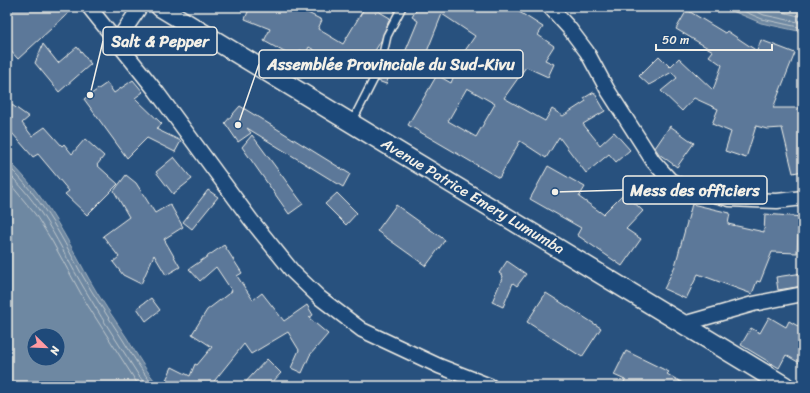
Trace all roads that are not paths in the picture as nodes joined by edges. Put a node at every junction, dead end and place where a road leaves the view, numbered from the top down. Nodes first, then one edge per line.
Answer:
1 (89, 7) edge
2 (140, 7) edge
3 (160, 7) edge
4 (402, 7) edge
5 (550, 7) edge
6 (117, 41) junction
7 (352, 122) junction
8 (803, 198) edge
9 (803, 294) edge
10 (683, 324) junction
11 (490, 386) edge
12 (785, 386) edge

1 - 6 street
2 - 6 street
3 - 7 street, Avenue Patrice Emery Lumumba
4 - 7 lane
5 - 8 street
6 - 11 street
7 - 10 street, Avenue Patrice Emery Lumumba
9 - 10 street
10 - 12 street, Avenue Patrice Emery Lumumba

